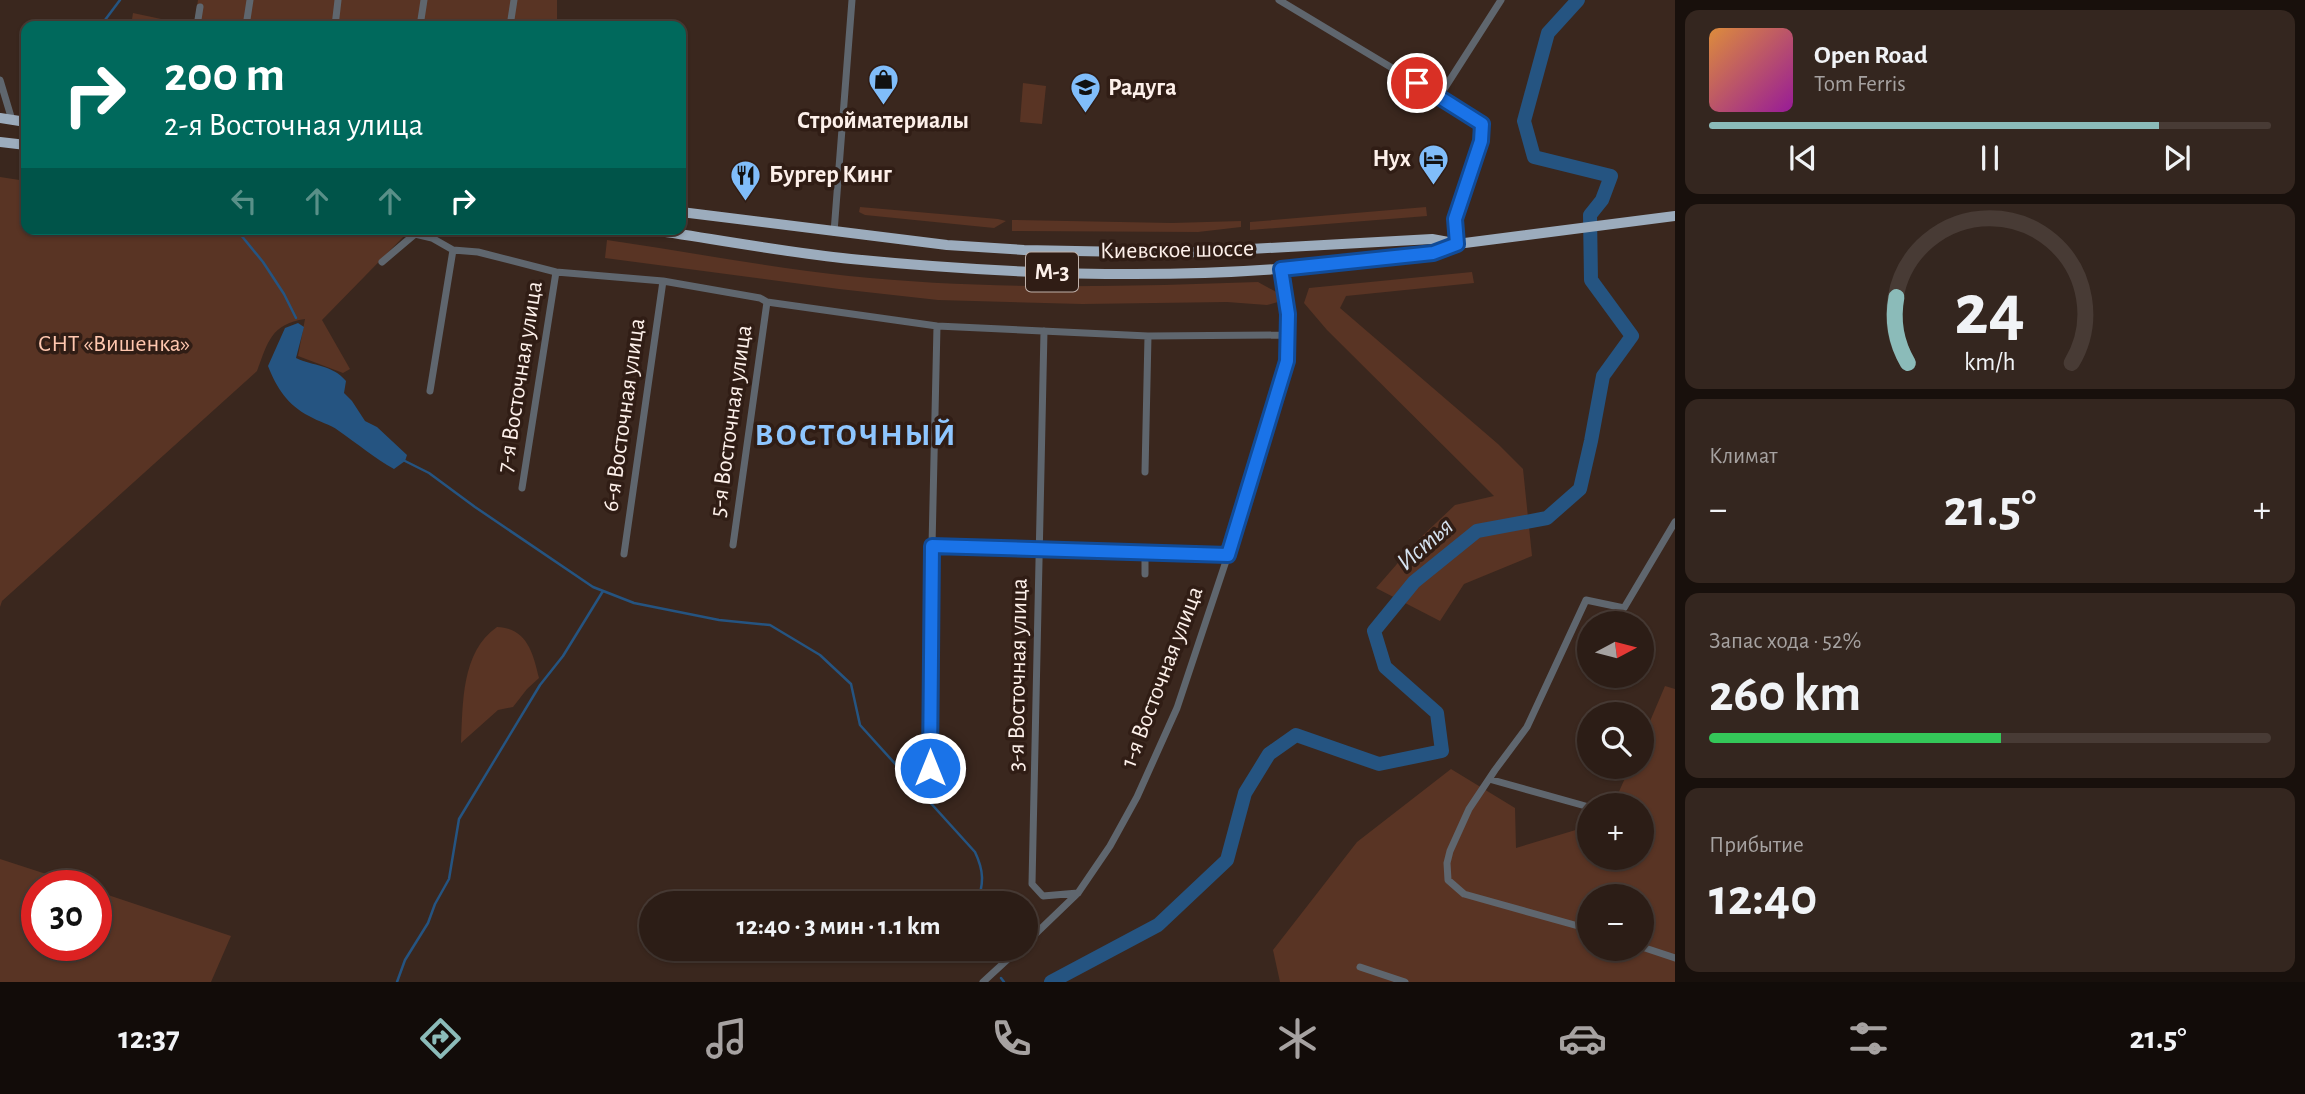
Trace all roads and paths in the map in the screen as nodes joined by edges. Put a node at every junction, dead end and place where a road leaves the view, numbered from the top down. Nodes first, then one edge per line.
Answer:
1 (250, 0) edge
2 (338, 0) edge
3 (424, 0) edge
4 (514, 0) edge
5 (852, 0) edge
6 (1279, 0) edge
7 (1501, 0) edge
8 (200, 7) dead end
9 (198, 21) edge
10 (247, 21) edge
11 (336, 21) edge
12 (421, 21) edge
13 (511, 21) edge
14 (0, 79) edge
15 (1439, 97) junction
16 (0, 118) edge
17 (12, 120) junction
18 (21, 121) edge
19 (0, 142) edge
20 (21, 144) edge
21 (686, 213) edge
22 (1675, 216) edge
23 (834, 232) junction
24 (414, 235) edge
25 (419, 235) edge
26 (686, 235) edge
27 (1457, 244) junction
28 (1006, 249) junction
29 (453, 250) junction
30 (382, 262) dead end
31 (1281, 269) junction
32 (1007, 270) junction
33 (556, 272) junction
34 (663, 281) junction
35 (767, 302) junction
36 (937, 326) junction
37 (1044, 331) junction
38 (1288, 335) junction
39 (1148, 336) junction
40 (430, 391) dead end
41 (1145, 472) dead end
42 (522, 488) dead end
43 (1675, 522) edge
44 (733, 545) dead end
45 (932, 546) junction
46 (1040, 549) junction
47 (1145, 551) junction
48 (624, 554) dead end
49 (1228, 555) junction
50 (1145, 574) dead end
51 (930, 768) dead end
52 (1489, 779) junction
53 (1577, 804) edge
54 (1078, 893) junction
55 (1577, 926) edge
56 (1038, 931) edge
57 (1654, 951) edge
58 (1675, 958) edge
59 (1006, 961) edge
60 (1360, 967) dead end
61 (983, 982) edge
62 (1405, 982) edge

1 - 10 street
2 - 11 street
3 - 12 street
4 - 13 street
5 - 23 street
6 - 15 street
7 - 15 street
8 - 9 street
14 - 17 street
15 - 27 street
16 - 17 highway
17 - 18 highway
19 - 20 highway
21 - 23 highway, Киевское шоссе / М-3
22 - 27 highway, Киевское шоссе / М-3
23 - 28 highway, Киевское шоссе / М-3
24 - 30 street
25 - 29 street
26 - 32 highway, Киевское шоссе / М-3
27 - 28 highway, Киевское шоссе / М-3
27 - 31 highway, Киевское шоссе / М-3
28 - 32 highway
29 - 33 street
29 - 40 street
31 - 32 highway, Киевское шоссе / М-3
31 - 38 street, 1-я Восточная улица
33 - 34 street
33 - 42 street, 7-я Восточная улица
34 - 35 street
34 - 48 street, 6-я Восточная улица
35 - 36 street
35 - 44 street, 5-я Восточная улица
36 - 37 street
36 - 45 street
37 - 39 street
37 - 46 street, 3-я Восточная улица
38 - 39 street
38 - 49 street, 1-я Восточная улица
39 - 41 street
43 - 52 street
45 - 46 street
45 - 51 street
46 - 47 street
46 - 54 street, 3-я Восточная улица
47 - 49 street
47 - 50 street
49 - 54 street, 1-я Восточная улица
52 - 53 street
52 - 55 street
54 - 56 street, 1-я Восточная улица
57 - 58 street
59 - 61 street
60 - 62 street

